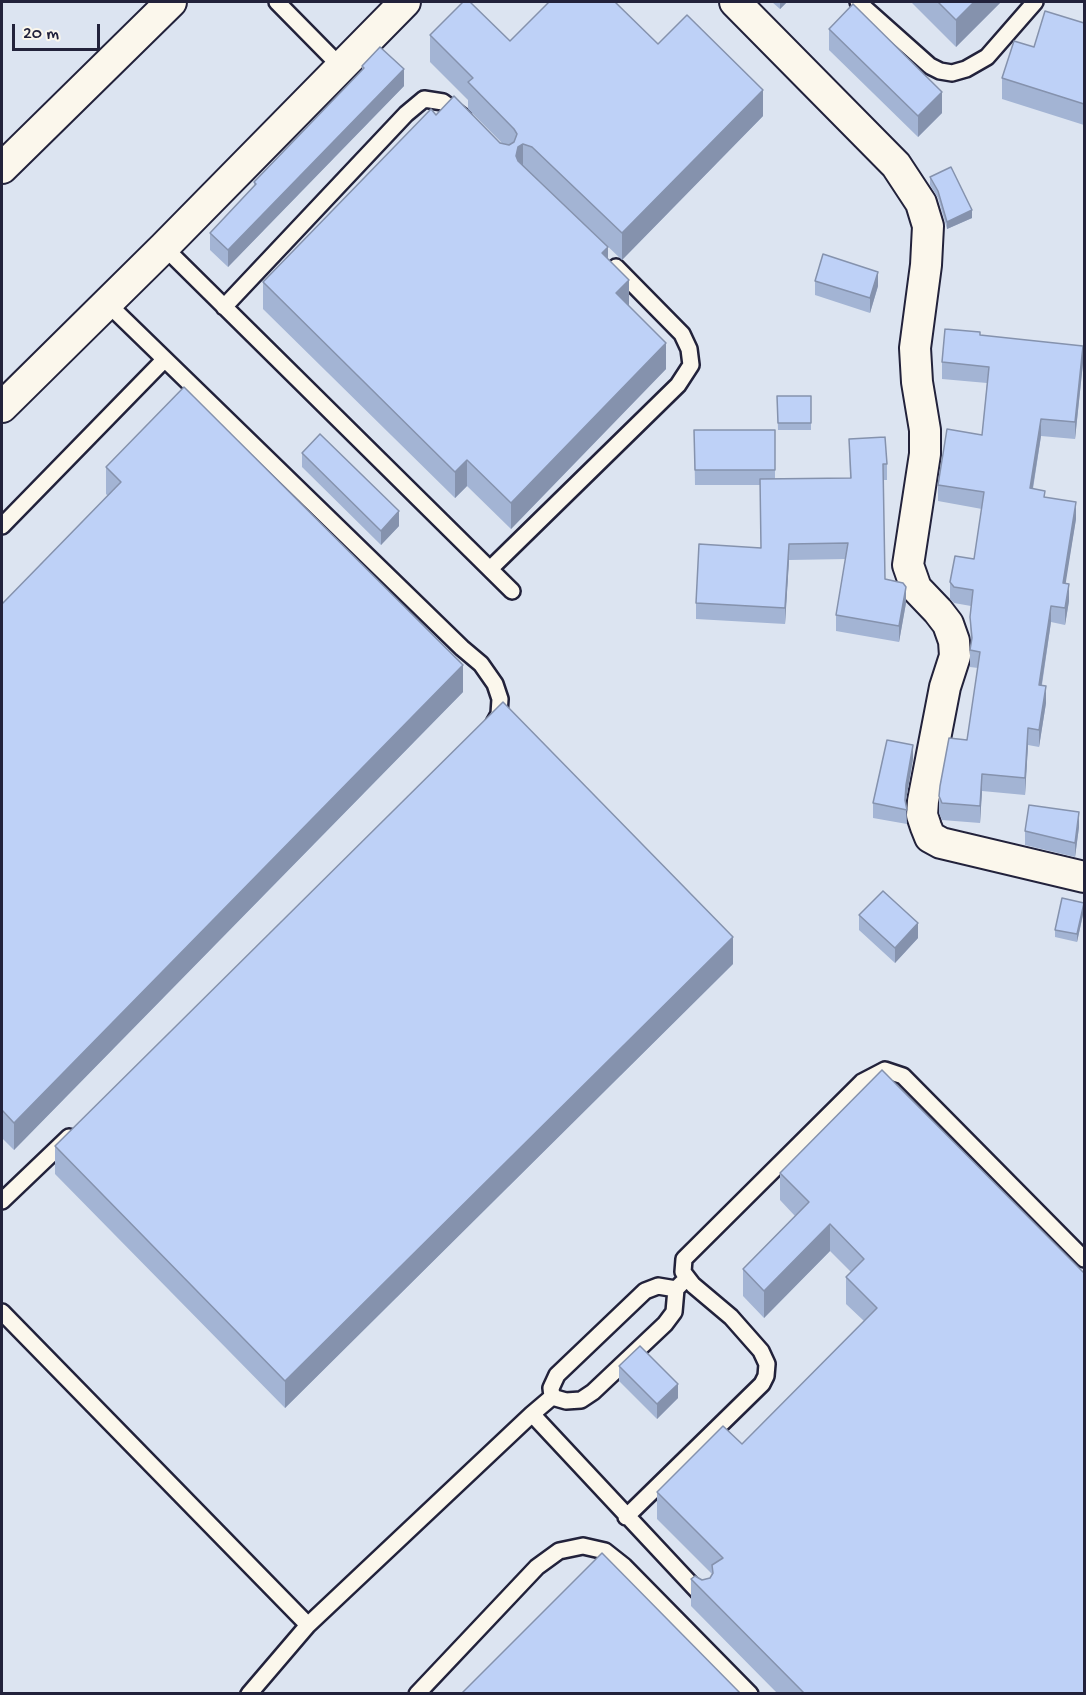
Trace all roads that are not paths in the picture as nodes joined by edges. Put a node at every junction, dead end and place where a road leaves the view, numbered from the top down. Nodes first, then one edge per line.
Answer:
1 (171, 2) edge
2 (277, 2) edge
3 (405, 2) edge
4 (735, 2) edge
5 (858, 2) edge
6 (1035, 2) edge
7 (341, 67) junction
8 (476, 129) edge
9 (2, 168) edge
10 (164, 247) junction
11 (607, 258) edge
12 (107, 303) junction
13 (224, 307) junction
14 (164, 360) junction
15 (2, 407) edge
16 (2, 526) edge
17 (490, 569) junction
18 (512, 591) dead end
19 (482, 736) edge
20 (1084, 877) edge
21 (81, 1126) edge
22 (5, 1192) edge
23 (1084, 1259) edge
24 (682, 1283) junction
25 (2, 1312) edge
26 (552, 1397) junction
27 (532, 1414) junction
28 (626, 1517) junction
29 (704, 1598) edge
30 (308, 1625) junction
31 (249, 1694) edge
32 (417, 1694) edge
33 (750, 1694) edge

1 - 9 street
2 - 7 lane
3 - 7 street
4 - 20 street
5 - 6 lane
7 - 10 street
8 - 13 lane
10 - 12 street
10 - 13 lane
11 - 17 lane
12 - 14 lane
12 - 15 street
13 - 17 lane
14 - 16 lane
14 - 19 lane
17 - 18 lane
21 - 22 lane
23 - 24 lane
24 - 26 lane
24 - 26 lane
24 - 28 lane
25 - 30 lane
26 - 27 lane
27 - 28 lane
27 - 30 lane
28 - 29 lane
30 - 31 lane
32 - 33 lane

